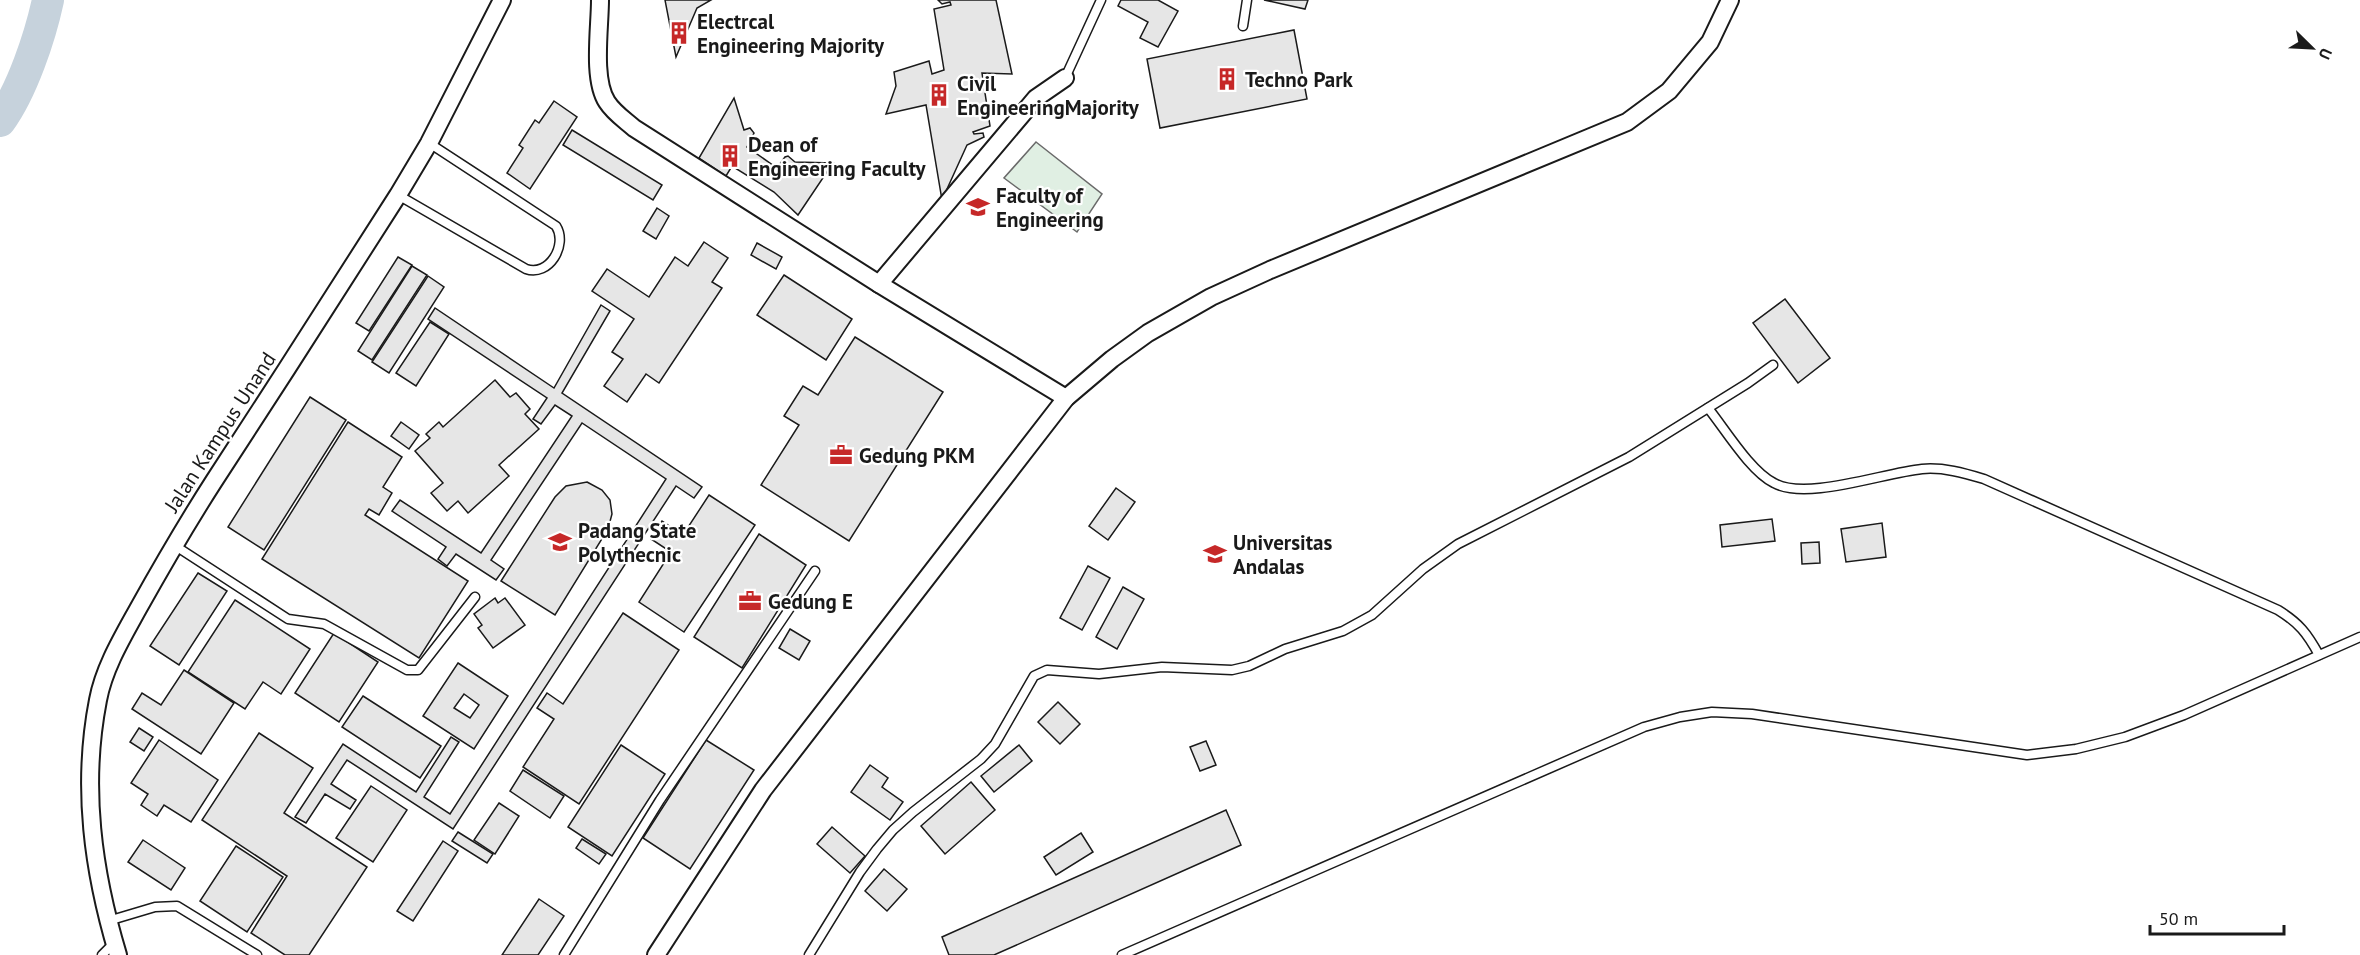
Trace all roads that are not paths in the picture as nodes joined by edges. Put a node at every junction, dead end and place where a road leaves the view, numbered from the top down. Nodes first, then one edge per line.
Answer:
1 (502, 0) edge
2 (600, 0) edge
3 (1101, 0) edge
4 (1247, 0) edge
5 (1730, 0) edge
6 (1243, 26) dead end
7 (1065, 78) joint
8 (429, 143) junction
9 (399, 195) junction
10 (879, 284) junction
11 (1773, 365) dead end
12 (1066, 398) junction
13 (1708, 408) junction
14 (173, 545) junction
15 (815, 571) dead end
16 (475, 597) dead end
17 (2360, 637) edge
18 (2319, 655) junction
19 (107, 921) junction
20 (112, 951) edge
21 (257, 955) edge
22 (564, 955) edge
23 (656, 955) edge
24 (809, 955) edge
25 (1122, 955) edge

1 - 8 street, Jalan Kampus Unand
2 - 10 street
3 - 7 lane
4 - 6 lane
5 - 12 street
7 - 10 street
8 - 9 street, Jalan Kampus Unand
8 - 9 lane
9 - 14 street, Jalan Kampus Unand
10 - 12 street
11 - 13 lane
12 - 23 street
13 - 18 lane
13 - 24 lane
14 - 16 lane
14 - 19 street, Jalan Kampus Unand
15 - 22 lane
17 - 18 lane
18 - 25 lane
19 - 20 street, Jalan Kampus Unand
19 - 21 lane

